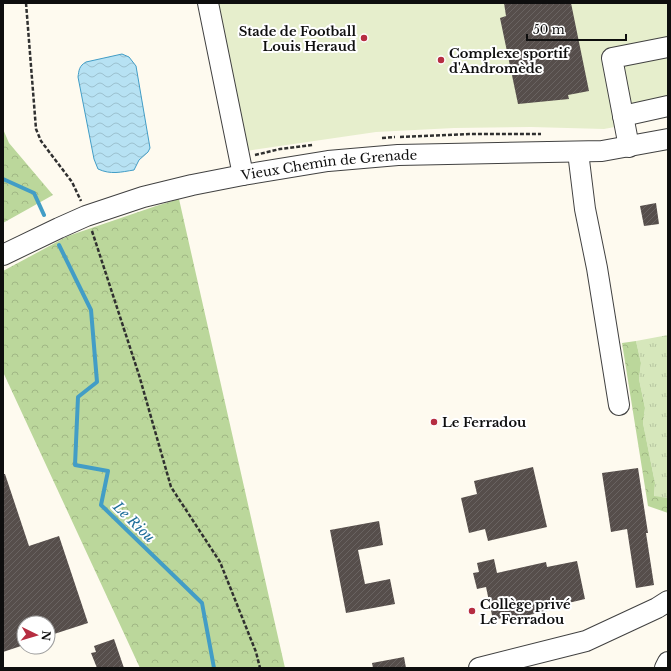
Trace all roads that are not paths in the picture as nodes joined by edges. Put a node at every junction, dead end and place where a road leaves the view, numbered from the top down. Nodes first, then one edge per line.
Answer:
1 (208, 3) edge
2 (668, 47) edge
3 (668, 106) edge
4 (623, 116) junction
5 (668, 139) edge
6 (629, 147) junction
7 (578, 152) junction
8 (243, 175) junction
9 (3, 254) edge
10 (619, 405) dead end
11 (668, 601) edge
12 (668, 662) edge
13 (479, 668) edge
14 (665, 668) edge

1 - 8 street
2 - 4 street
3 - 4 street
4 - 6 street
5 - 6 street, Vieux Chemin de Grenade
6 - 7 street, Vieux Chemin de Grenade
7 - 8 street, Vieux Chemin de Grenade
7 - 10 street
8 - 9 street, Vieux Chemin de Grenade
11 - 13 street
12 - 14 street

